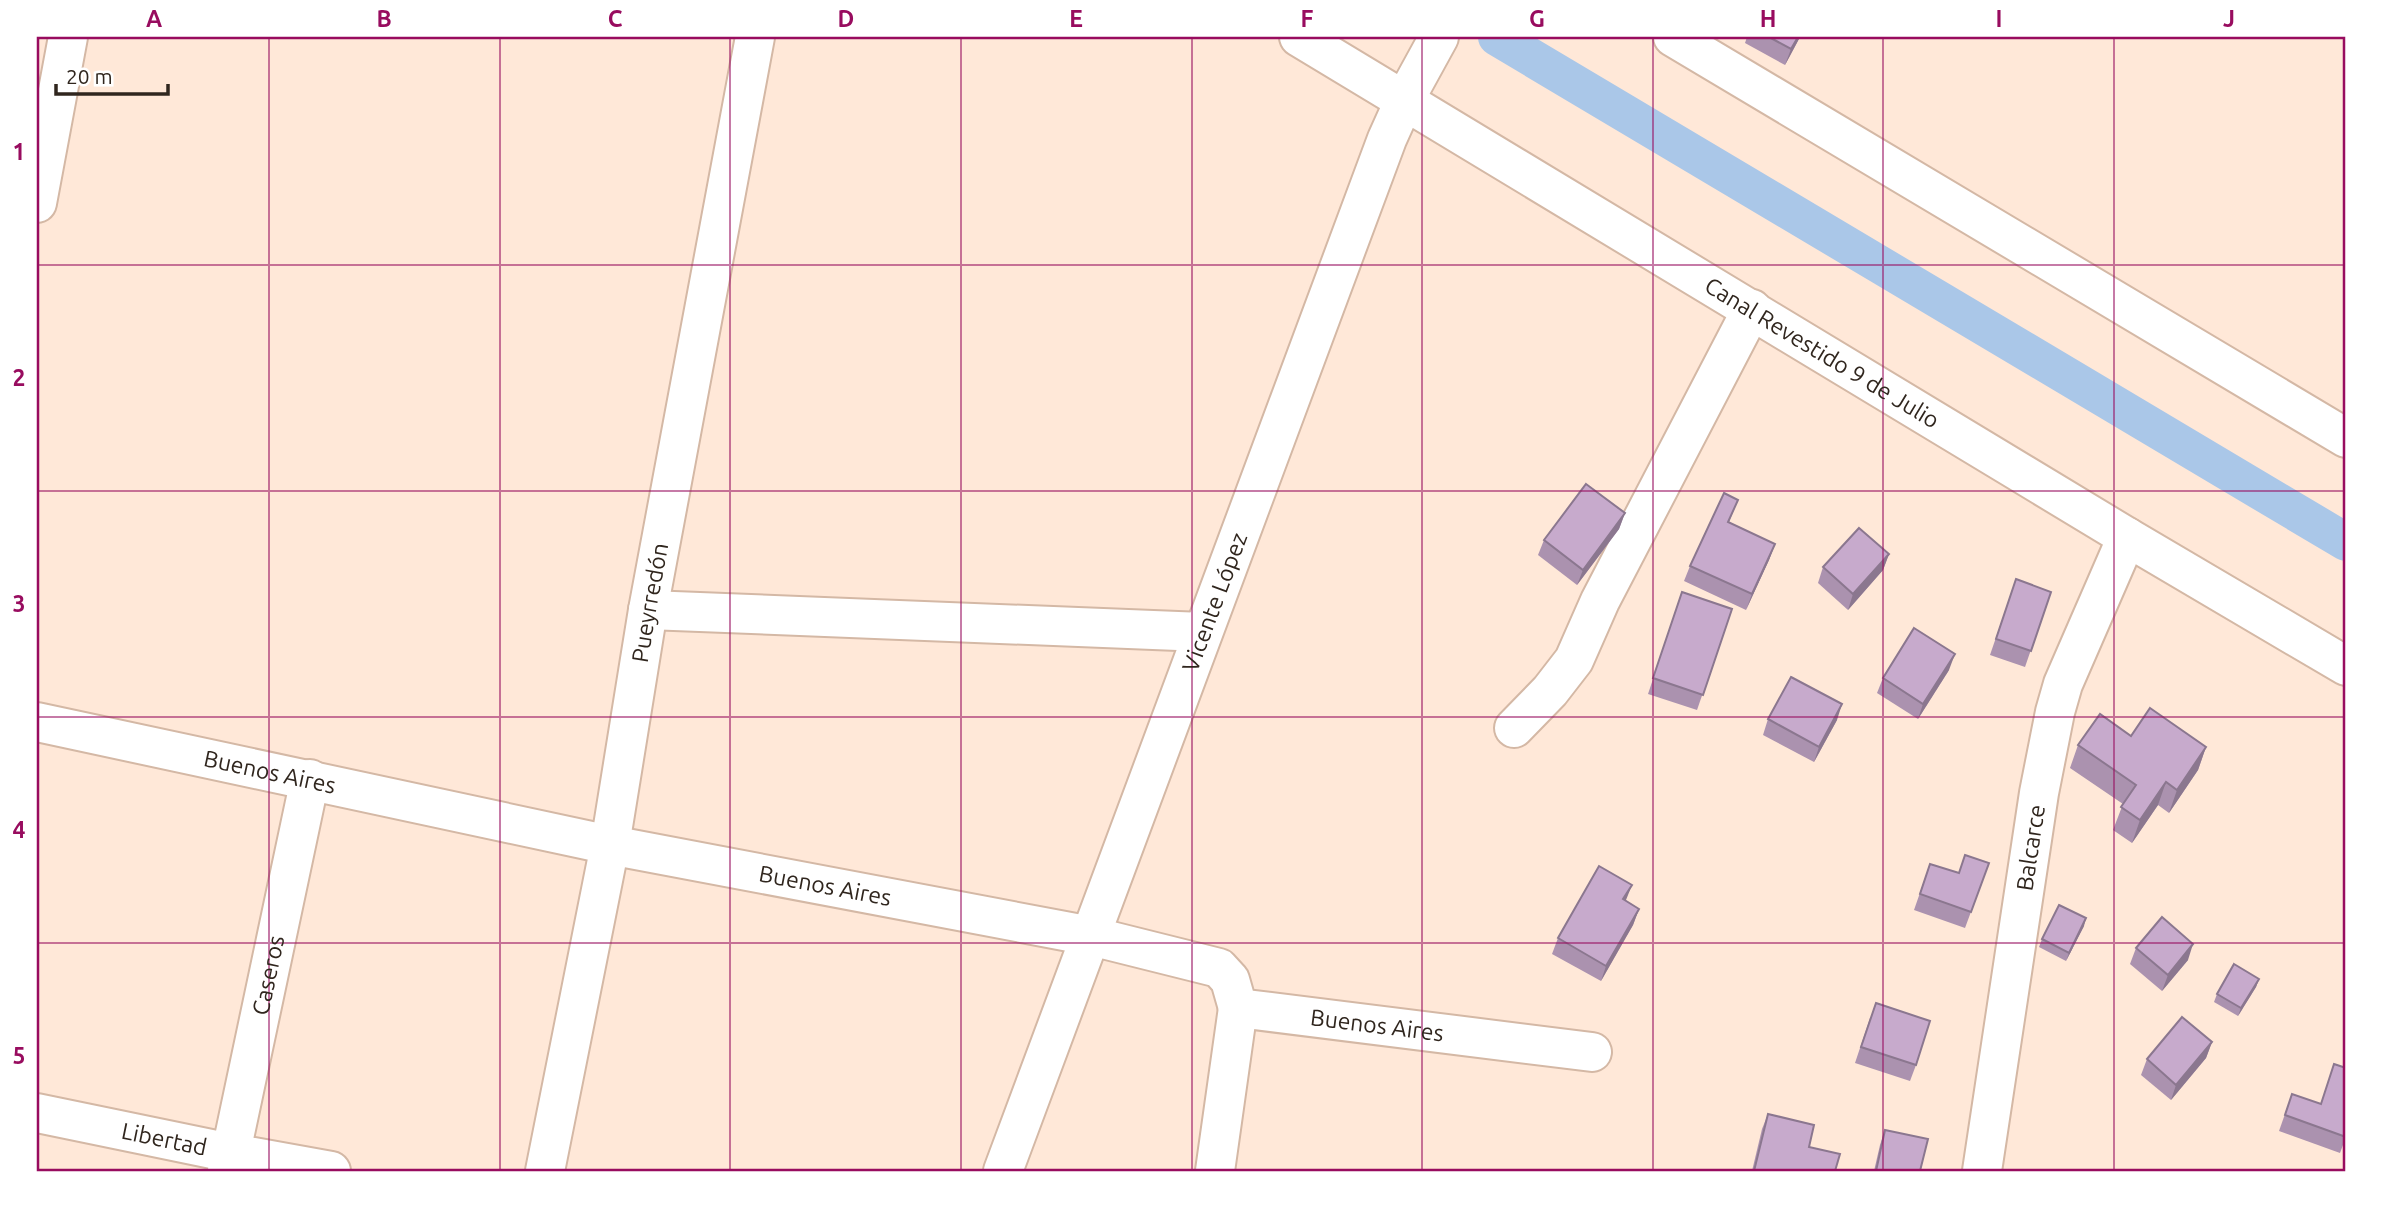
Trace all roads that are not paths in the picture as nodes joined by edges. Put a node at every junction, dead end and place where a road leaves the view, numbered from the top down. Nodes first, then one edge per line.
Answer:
1 (68, 37) edge
2 (755, 37) edge
3 (1299, 37) edge
4 (1439, 37) edge
5 (1673, 37) edge
6 (1409, 91) junction
7 (37, 203) edge
8 (1752, 309) junction
9 (2346, 438) edge
10 (2127, 537) junction
11 (648, 610) junction
12 (1203, 632) junction
13 (2346, 666) edge
14 (37, 722) edge
15 (1514, 728) dead end
16 (310, 779) junction
17 (610, 845) junction
18 (1091, 936) junction
19 (1238, 1008) junction
20 (1592, 1052) dead end
21 (37, 1114) edge
22 (229, 1162) edge
23 (331, 1171) edge
24 (545, 1171) edge
25 (1003, 1171) edge
26 (1215, 1171) edge
27 (1982, 1171) edge

1 - 7 street
2 - 11 street, Pueyrredón
3 - 6 street, Canal Revestido 9 de Julio
4 - 6 street, Vicente López
5 - 9 street
6 - 8 street, Canal Revestido 9 de Julio
6 - 12 street, Vicente López
8 - 10 street, Canal Revestido 9 de Julio
8 - 15 street
10 - 13 street, Canal Revestido 9 de Julio
10 - 27 street, Balcarce
11 - 12 street
11 - 17 street, Pueyrredón
12 - 18 street, Vicente López
14 - 16 street, Buenos Aires
16 - 17 street, Buenos Aires
16 - 22 street, Caseros
17 - 18 street, Buenos Aires
17 - 24 street, Pueyrredón
18 - 19 street, Buenos Aires
18 - 25 street, Vicente López
19 - 20 street, Buenos Aires
19 - 26 street
21 - 22 street, Libertad
22 - 23 street, Libertad

